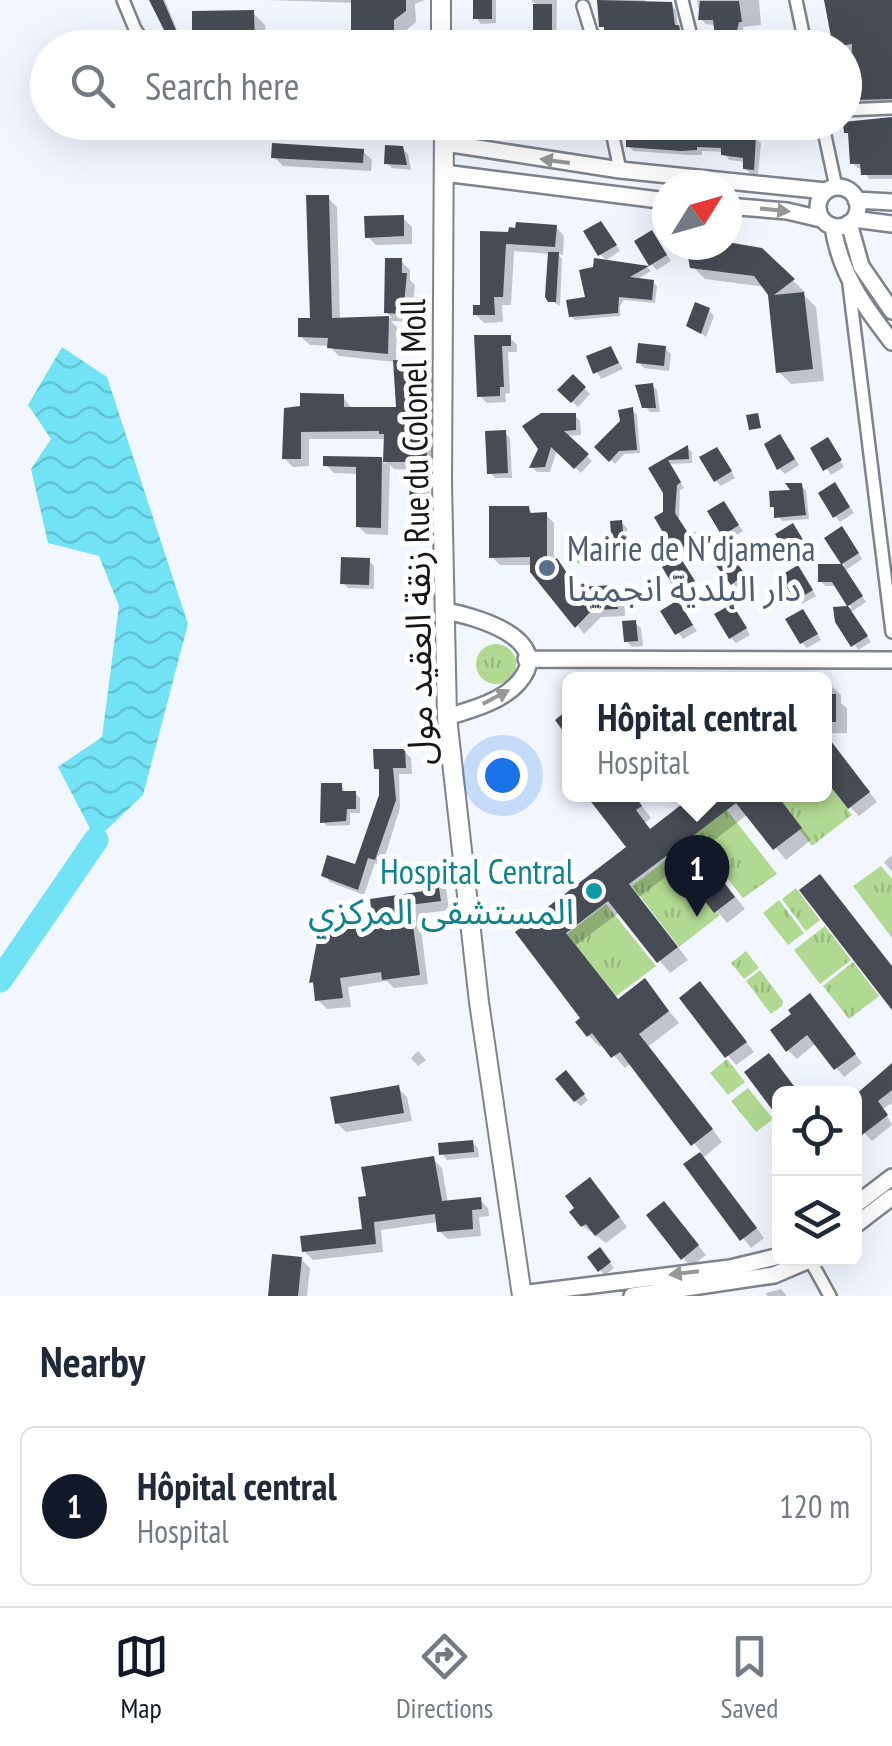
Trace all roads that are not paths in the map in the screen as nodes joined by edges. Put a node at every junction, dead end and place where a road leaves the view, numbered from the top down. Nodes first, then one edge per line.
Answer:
1 (123, 0) edge
2 (441, 0) edge
3 (682, 0) edge
4 (796, 0) edge
5 (583, 6) dead end
6 (136, 30) edge
7 (441, 30) edge
8 (590, 30) edge
9 (690, 30) edge
10 (802, 30) edge
11 (892, 108) edge
12 (862, 109) edge
13 (444, 140) edge
14 (485, 140) edge
15 (614, 140) edge
16 (824, 140) edge
17 (620, 170) junction
18 (444, 173) junction
19 (831, 189) junction
20 (652, 199) edge
21 (856, 200) junction
22 (892, 202) edge
23 (742, 207) edge
24 (839, 222) junction
25 (892, 224) edge
26 (849, 281) junction
27 (892, 311) edge
28 (892, 342) edge
29 (444, 611) junction
30 (892, 632) edge
31 (526, 659) junction
32 (892, 660) edge
33 (446, 717) junction
34 (892, 1177) edge
35 (892, 1196) edge
36 (862, 1200) edge
37 (862, 1220) edge
38 (772, 1258) edge
39 (795, 1266) edge
40 (815, 1266) edge
41 (521, 1295) edge
42 (632, 1296) edge
43 (830, 1296) edge

1 - 6 street
2 - 7 main road
3 - 9 street
4 - 10 street
5 - 8 street
11 - 12 street
13 - 18 main road, زنقة العقيد مول Rue du Colonel Moll
17 -> 14 street
15 - 17 street
16 - 19 street
17 - 19 street
18 - 20 street
18 - 29 main road, زنقة العقيد مول Rue du Colonel Moll
19 - 21 street
19 - 24 street
21 - 22 street
21 - 24 street
23 -> 24 street
24 - 25 street
24 - 26 street
24 - 27 street
26 - 28 street
26 - 30 street
29 - 31 street
29 - 33 main road, زنقة العقيد مول Rue du Colonel Moll
31 - 32 street
33 -> 31 street
33 - 41 main road, زنقة العقيد مول Rue du Colonel Moll
34 - 36 street
35 - 37 street
38 -> 41 street
39 - 42 street
40 - 43 street

